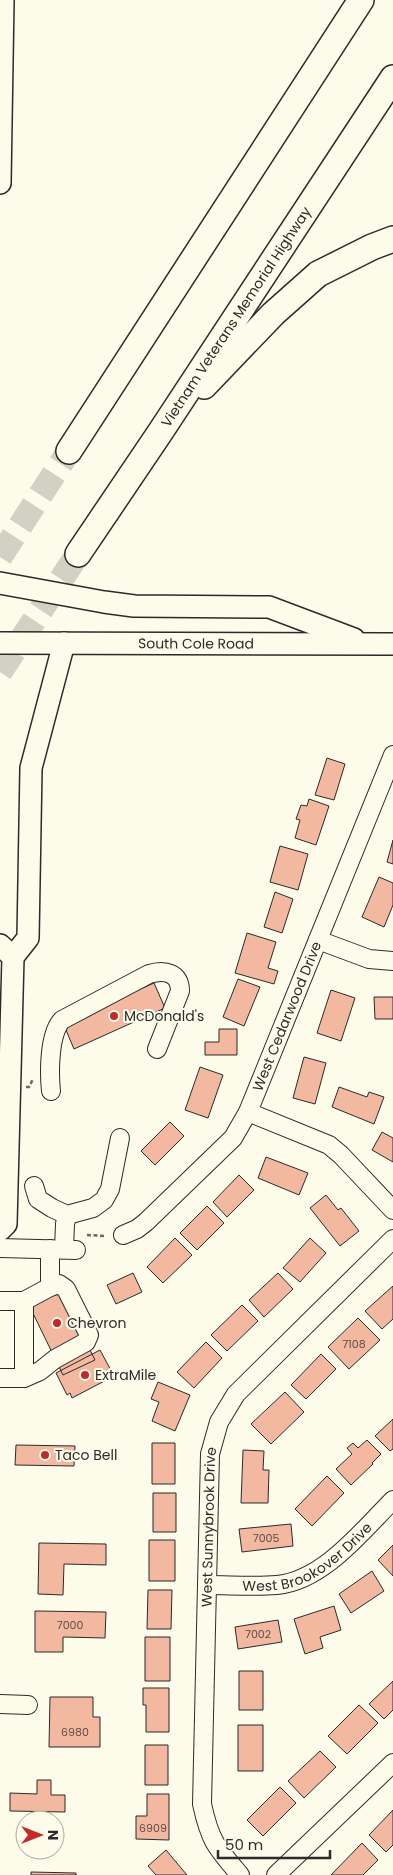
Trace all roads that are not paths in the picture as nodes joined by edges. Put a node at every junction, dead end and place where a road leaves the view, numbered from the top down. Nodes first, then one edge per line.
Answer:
1 (3, 0) edge
2 (361, 0) edge
3 (393, 78) edge
4 (0, 173) edge
5 (0, 183) edge
6 (393, 239) edge
7 (161, 432) junction
8 (69, 451) tunnel mouth
9 (78, 554) tunnel mouth
10 (0, 583) edge
11 (0, 643) edge
12 (366, 643) junction
13 (64, 644) junction
14 (393, 644) edge
15 (393, 755) edge
16 (318, 940) junction
17 (7, 951) edge
18 (393, 961) edge
19 (157, 1049) dead end
20 (51, 1090) dead end
21 (248, 1112) junction
22 (120, 1138) dead end
23 (34, 1186) dead end
24 (393, 1210) edge
25 (67, 1215) junction
26 (0, 1230) edge
27 (114, 1235) road end
28 (393, 1239) edge
29 (0, 1248) edge
30 (63, 1249) junction
31 (50, 1287) junction
32 (0, 1301) edge
33 (24, 1301) junction
34 (0, 1378) edge
35 (24, 1378) junction
36 (393, 1500) edge
37 (207, 1585) junction
38 (0, 1704) edge
39 (28, 1704) dead end
40 (393, 1762) edge
41 (240, 1875) edge
42 (276, 1875) edge

1 - 4 main road
2 - 8 highway
3 - 7 highway, Vietnam Veterans Memorial Highway
4 - 5 main road
6 - 7 highway
7 - 9 highway, Vietnam Veterans Memorial Highway
10 - 12 main road
11 - 13 main road, South Cole Road
12 - 13 main road, South Cole Road
12 - 14 main road, South Cole Road
13 - 17 main road
15 - 16 street, West Cedarwood Drive
16 - 18 street
16 - 21 street, West Cedarwood Drive
17 - 26 main road
19 - 20 street
21 - 24 street
21 - 27 street, West Cedarwood Drive
22 - 25 street
23 - 25 street
25 - 30 street
28 - 37 street, West Sunnybrook Drive
29 - 30 street
30 - 31 street
31 - 33 street
31 - 35 street
32 - 33 street
33 - 35 street
34 - 35 street
36 - 37 street, West Brookover Drive
37 - 41 street, West Sunnybrook Drive
38 - 39 street
40 - 42 street

